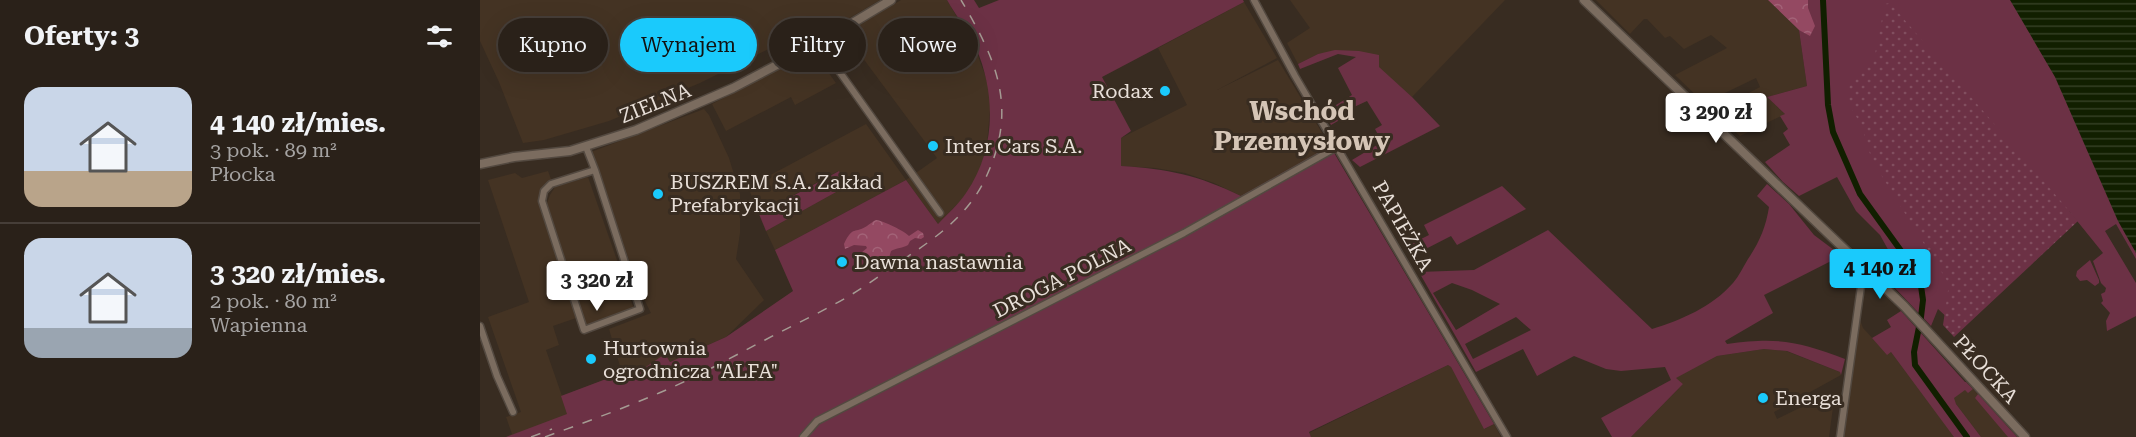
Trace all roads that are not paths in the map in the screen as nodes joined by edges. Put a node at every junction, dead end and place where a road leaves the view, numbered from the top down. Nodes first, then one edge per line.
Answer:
1 (891, 0) edge
2 (1254, 0) edge
3 (1584, 0) edge
4 (861, 18) edge
5 (769, 68) edge
6 (840, 72) edge
7 (586, 147) junction
8 (1337, 147) junction
9 (480, 164) edge
10 (595, 170) junction
11 (940, 213) dead end
12 (1866, 269) junction
13 (480, 326) edge
14 (513, 412) dead end
15 (802, 437) edge
16 (1507, 437) edge
17 (1840, 437) edge
18 (2025, 437) edge

1 - 4 street, ZIELNA
2 - 8 street, PAPIEŻKA
3 - 12 street, PŁOCKA
5 - 7 street, ZIELNA
6 - 11 street
7 - 9 street, ZIELNA
7 - 10 street
8 - 15 street, DROGA POLNA
8 - 16 street, PAPIEŻKA
10 - 10 street
12 - 17 street
12 - 18 street, PŁOCKA
13 - 14 street

